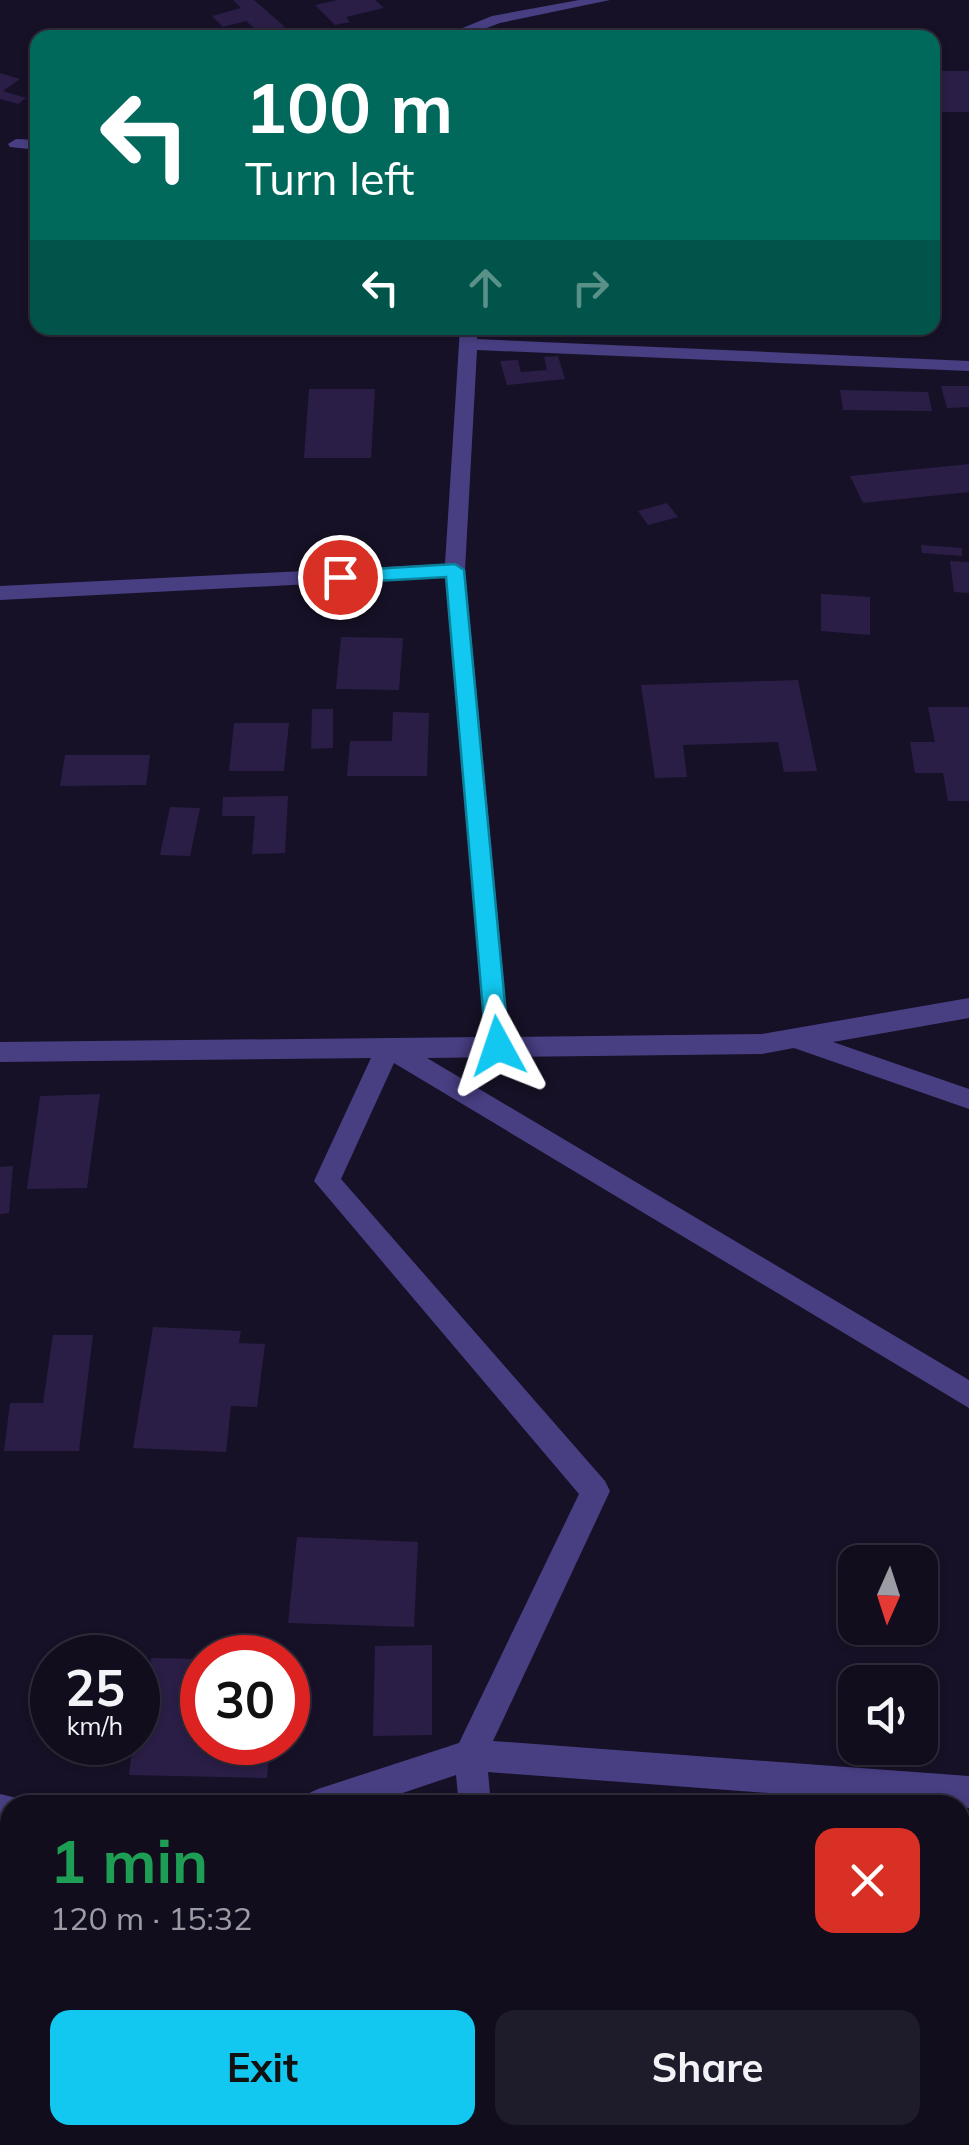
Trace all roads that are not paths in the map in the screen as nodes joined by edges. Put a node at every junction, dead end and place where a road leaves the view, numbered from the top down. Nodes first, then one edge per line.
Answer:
1 (603, 0) edge
2 (466, 30) edge
3 (16, 144) dead end
4 (30, 145) edge
5 (470, 336) edge
6 (969, 366) edge
7 (455, 570) junction
8 (0, 593) edge
9 (969, 1008) edge
10 (793, 1038) junction
11 (498, 1046) junction
12 (389, 1048) junction
13 (0, 1052) edge
14 (969, 1099) edge
15 (969, 1394) edge
16 (470, 1755) junction
17 (969, 1792) edge
18 (348, 1795) edge
19 (474, 1795) edge

1 - 2 street
3 - 4 street
5 - 6 street
5 - 7 street
7 - 8 street
7 - 11 street
9 - 10 street
10 - 11 street
10 - 14 street
11 - 12 street
12 - 13 street
12 - 15 street
12 - 16 street
16 - 17 street
16 - 18 street
16 - 19 street

